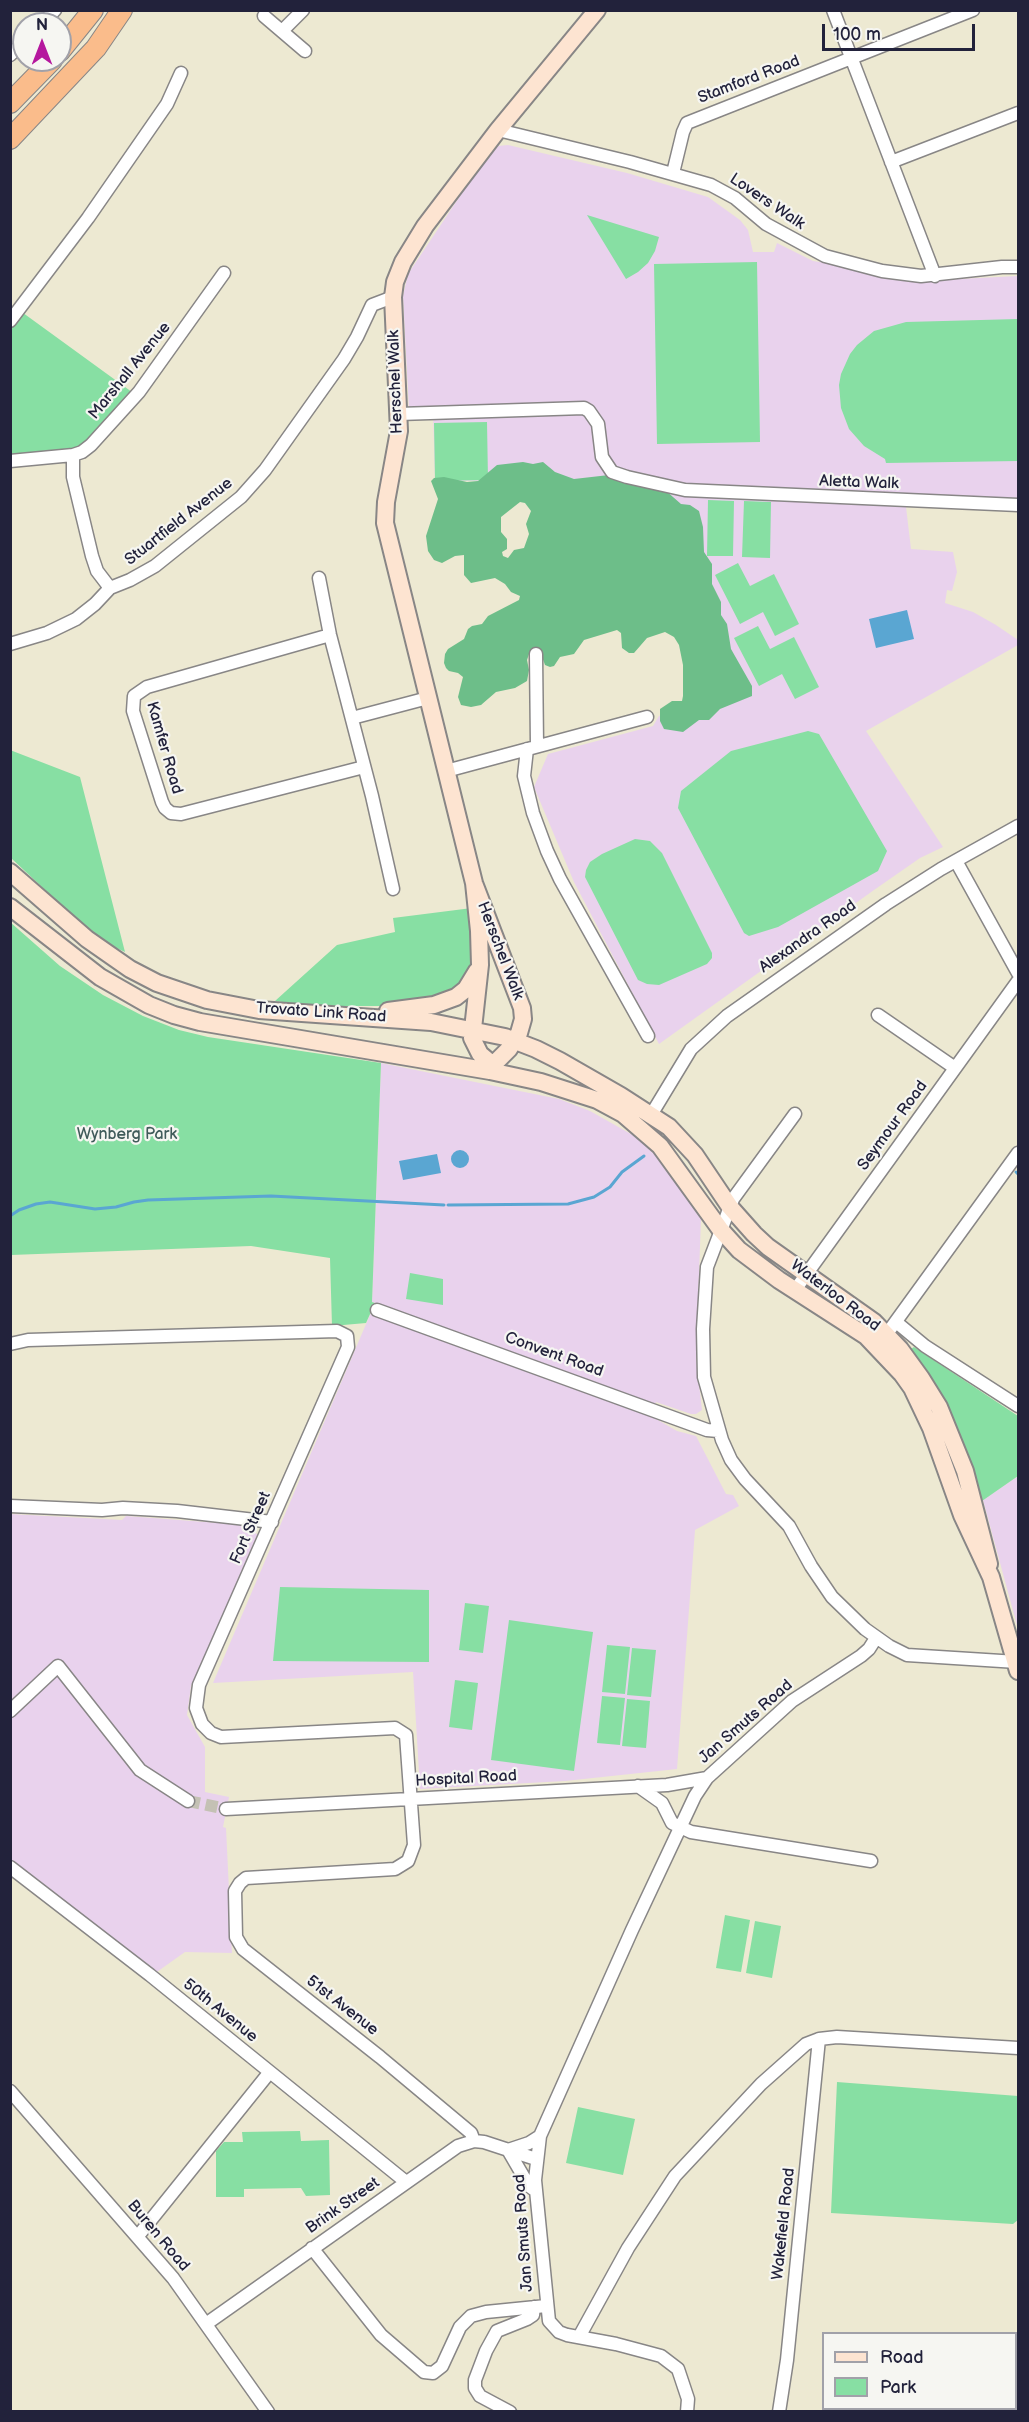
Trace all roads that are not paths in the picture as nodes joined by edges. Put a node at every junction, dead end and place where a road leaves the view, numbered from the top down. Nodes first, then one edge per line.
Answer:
1 (93, 10) edge
2 (122, 10) edge
3 (303, 10) edge
4 (597, 10) edge
5 (833, 10) edge
6 (973, 10) edge
7 (264, 16) dead end
8 (283, 30) junction
9 (72, 36) edge
10 (305, 51) dead end
11 (852, 58) junction
12 (41, 72) edge
13 (181, 73) dead end
14 (31, 82) junction
15 (10, 96) edge
16 (49, 99) junction
17 (10, 104) edge
18 (1018, 113) edge
19 (498, 130) junction
20 (10, 139) edge
21 (10, 154) edge
22 (891, 162) junction
23 (673, 173) junction
24 (1018, 267) edge
25 (224, 273) dead end
26 (935, 276) junction
27 (393, 297) junction
28 (10, 321) edge
29 (399, 414) junction
30 (73, 455) junction
31 (10, 461) edge
32 (1018, 506) edge
33 (319, 578) dead end
34 (110, 588) junction
35 (330, 636) junction
36 (10, 644) edge
37 (536, 654) dead end
38 (428, 698) junction
39 (647, 717) dead end
40 (352, 718) junction
41 (532, 747) junction
42 (364, 767) junction
43 (446, 771) junction
44 (1018, 826) edge
45 (956, 861) junction
46 (10, 872) edge
47 (474, 883) junction
48 (393, 889) dead end
49 (10, 907) edge
50 (480, 965) junction
51 (1018, 973) edge
52 (1018, 981) edge
53 (878, 1015) dead end
54 (344, 1016) junction
55 (471, 1029) junction
56 (648, 1036) dead end
57 (514, 1041) junction
58 (434, 1062) junction
59 (493, 1065) junction
60 (954, 1068) junction
61 (582, 1094) junction
62 (795, 1114) dead end
63 (647, 1122) junction
64 (1018, 1153) edge
65 (730, 1207) junction
66 (720, 1229) junction
67 (806, 1275) junction
68 (795, 1290) junction
69 (377, 1310) dead end
70 (891, 1329) junction
71 (10, 1344) edge
72 (1018, 1406) edge
73 (718, 1431) junction
74 (10, 1506) edge
75 (272, 1522) junction
76 (991, 1577) junction
77 (876, 1638) junction
78 (1018, 1666) edge
79 (10, 1712) edge
80 (707, 1778) junction
81 (637, 1786) junction
82 (411, 1799) junction
83 (188, 1802) tunnel mouth
84 (226, 1809) tunnel mouth
85 (681, 1827) junction
86 (871, 1861) dead end
87 (10, 1868) edge
88 (819, 2039) junction
89 (1018, 2048) edge
90 (269, 2073) junction
91 (10, 2091) edge
92 (540, 2136) junction
93 (474, 2142) junction
94 (508, 2150) junction
95 (536, 2159) junction
96 (406, 2182) junction
97 (536, 2191) junction
98 (138, 2236) junction
99 (312, 2248) junction
100 (540, 2307) junction
101 (206, 2324) junction
102 (579, 2337) junction
103 (268, 2412) edge
104 (510, 2412) edge
105 (687, 2412) edge
106 (779, 2412) edge

1 - 9 highway
2 - 16 highway
3 - 8 street
4 - 19 main road, Herschel Walk
5 - 11 street
6 - 11 street, Stamford Road
7 - 8 street
8 - 10 street
11 - 22 street
11 - 23 street, Stamford Road
12 - 14 highway
13 - 28 street
14 - 15 highway
14 - 17 highway
16 - 20 highway
16 - 21 highway
18 - 22 street
19 - 23 street, Lovers Walk
19 - 27 main road, Herschel Walk
22 - 26 street
23 - 26 street, Lovers Walk
24 - 26 street, Lovers Walk
25 - 30 street, Marshall Avenue
27 - 29 main road, Herschel Walk
27 - 34 street, Stuartfield Avenue
29 - 32 street, Aletta Walk
29 - 38 main road, Herschel Walk
30 - 31 street
30 - 34 street
33 - 35 street
34 - 36 street, Stuartfield Avenue
35 - 40 street
35 - 42 street, Kamfer Road
37 - 41 street
38 - 40 street
38 - 43 main road, Herschel Walk
39 - 41 street
40 - 42 street
41 - 43 street
41 - 56 street
42 - 48 street
43 - 47 main road, Herschel Walk
44 - 45 street, Alexandra Road
45 - 51 street
45 - 63 street, Alexandra Road
46 - 54 main road, Trovato Link Road
47 - 50 main road, Herschel Walk
47 - 57 main road, Herschel Walk
49 - 58 main road, Trovato Link Road
50 - 54 main road
50 - 55 main road, Herschel Walk
52 - 60 street, Seymour Road
53 - 60 street
54 - 55 main road, Trovato Link Road
55 - 57 main road, Trovato Link Road
55 - 59 main road
57 - 59 main road
57 - 63 main road, Trovato Link Road
58 - 59 main road
58 - 61 main road, Trovato Link Road
59 - 61 main road
60 - 67 street, Seymour Road
61 - 63 main road, Trovato Link Road
62 - 65 street
63 - 65 main road, Waterloo Road
63 - 66 main road, Waterloo Road
64 - 70 street
65 - 66 street
65 - 67 main road, Waterloo Road
66 - 68 main road, Waterloo Road
66 - 73 street
67 - 68 street, Seymour Road
67 - 70 main road, Waterloo Road
68 - 76 main road, Waterloo Road
69 - 73 street, Convent Road
70 - 72 street
70 - 76 main road, Waterloo Road
71 - 75 street, Fort Street
73 - 77 street
74 - 75 street
75 - 82 street, Fort Street
76 - 78 main road, Waterloo Road
77 - 78 street
77 - 80 street, Jan Smuts Road
79 - 83 street
80 - 81 street, Hospital Road
80 - 85 street, Jan Smuts Road
81 - 82 street, Hospital Road
81 - 85 street
82 - 84 street, Hospital Road
82 - 93 street, 51st Avenue
85 - 86 street
85 - 92 street, Jan Smuts Road
87 - 90 street, 50th Avenue
88 - 89 street
88 - 102 street
88 - 106 street, Wakefield Road
90 - 96 street, 50th Avenue
90 - 98 street
91 - 98 street, Buren Road
92 - 94 street
92 - 95 street, Jan Smuts Road
93 - 94 street
93 - 96 street, Brink Street
94 - 95 street
94 - 97 street
95 - 97 street, Jan Smuts Road
96 - 99 street, Brink Street
97 - 100 street, Jan Smuts Road
98 - 101 street, Buren Road
99 - 100 street
99 - 101 street, Brink Street
100 - 102 street, Jan Smuts Road
100 - 104 street, Jan Smuts Road
101 - 103 street, Buren Road
102 - 105 street, Jan Smuts Road

